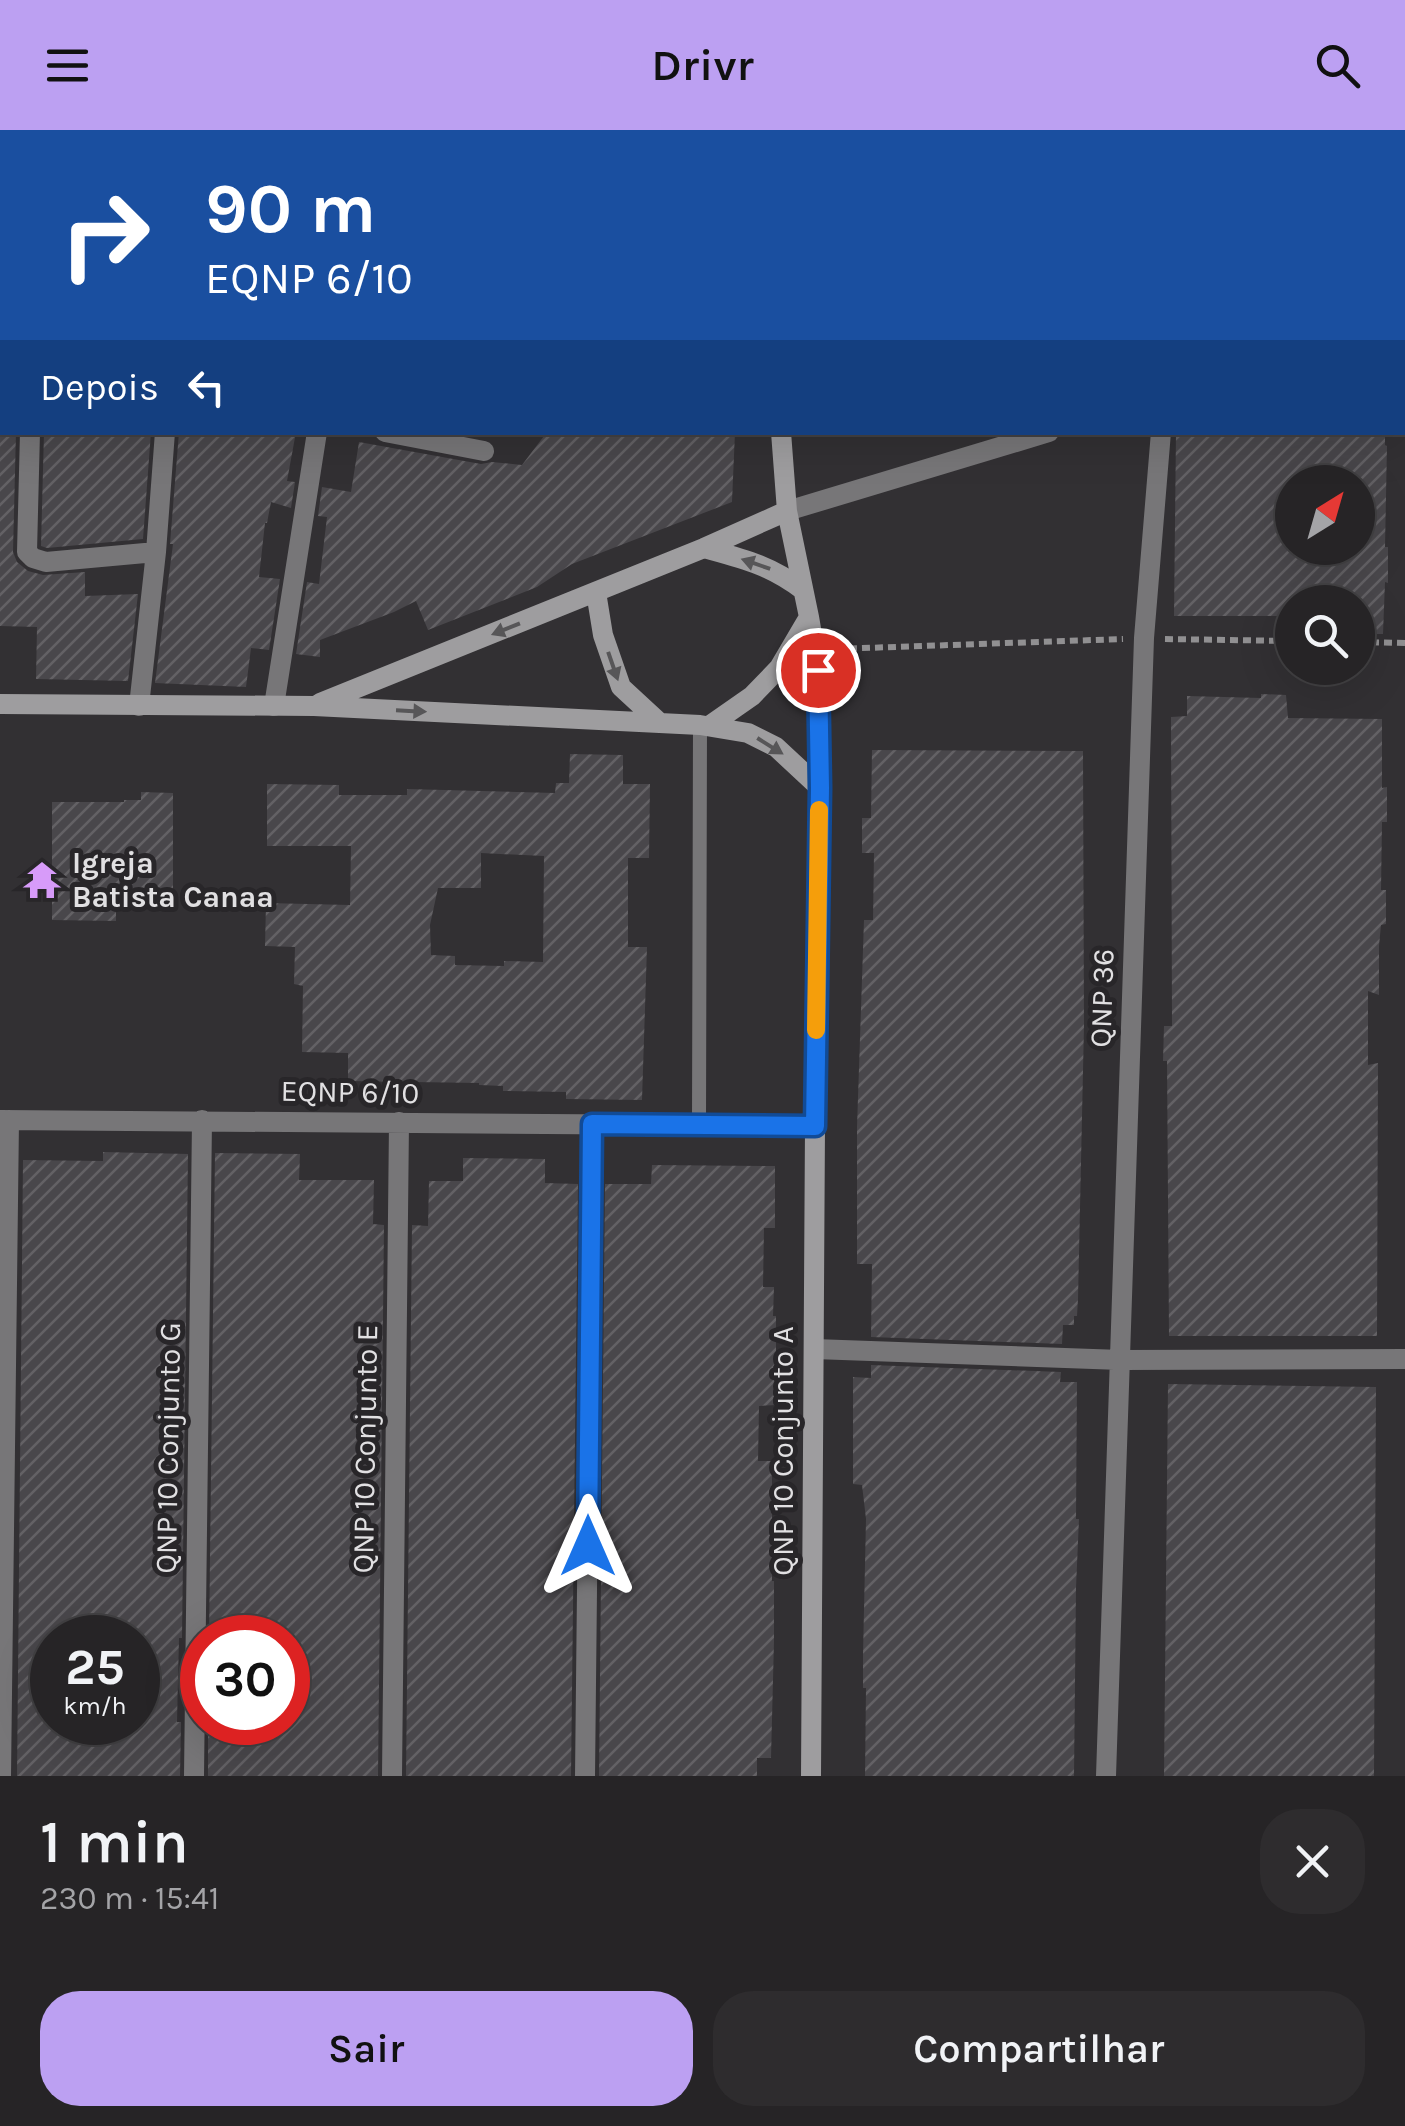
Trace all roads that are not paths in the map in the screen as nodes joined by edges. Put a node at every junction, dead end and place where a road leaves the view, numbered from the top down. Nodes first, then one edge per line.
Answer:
1 (30, 435) edge
2 (165, 435) edge
3 (317, 435) edge
4 (402, 435) edge
5 (781, 435) edge
6 (1039, 435) edge
7 (1160, 435) edge
8 (484, 450) dead end
9 (786, 511) junction
10 (704, 548) junction
11 (156, 552) junction
12 (803, 590) junction
13 (596, 592) junction
14 (809, 617) junction
15 (0, 704) edge
16 (139, 706) junction
17 (274, 706) junction
18 (314, 706) junction
19 (660, 723) junction
20 (704, 726) junction
21 (820, 788) junction
22 (5, 1120) edge
23 (202, 1120) junction
24 (398, 1122) junction
25 (592, 1124) junction
26 (699, 1125) junction
27 (815, 1126) junction
28 (814, 1349) junction
29 (1405, 1358) edge
30 (1121, 1360) junction
31 (1, 1776) edge
32 (194, 1776) edge
33 (392, 1776) edge
34 (585, 1776) edge
35 (811, 1776) edge
36 (1106, 1776) edge

1 - 11 street
2 - 11 street
3 - 17 street
4 - 8 street
5 - 9 street
6 - 9 street
7 - 30 street, QNP 36
9 - 10 street
9 - 12 street
12 -> 10 street
10 - 13 street
11 - 16 street
12 - 14 street
13 -> 18 street
13 -> 19 street
14 - 20 street
14 - 21 street, QNP 10 Conjunto A
15 - 16 street
16 - 17 street
17 - 18 street
18 -> 19 street
19 - 20 street
20 -> 21 street
20 - 26 lane
21 - 27 street, QNP 10 Conjunto A
22 - 23 street, EQNP 6/10
22 - 31 street
23 - 24 street, EQNP 6/10
23 - 32 street, QNP 10 Conjunto G
24 - 25 street, EQNP 6/10
24 - 33 street, QNP 10 Conjunto E
25 - 26 street, EQNP 6/10
25 - 34 street
26 - 27 street, EQNP 6/10
27 - 28 street, QNP 10 Conjunto A
28 - 30 street
28 - 35 street, QNP 10 Conjunto A
29 - 30 street
30 - 36 street, QNP 36

